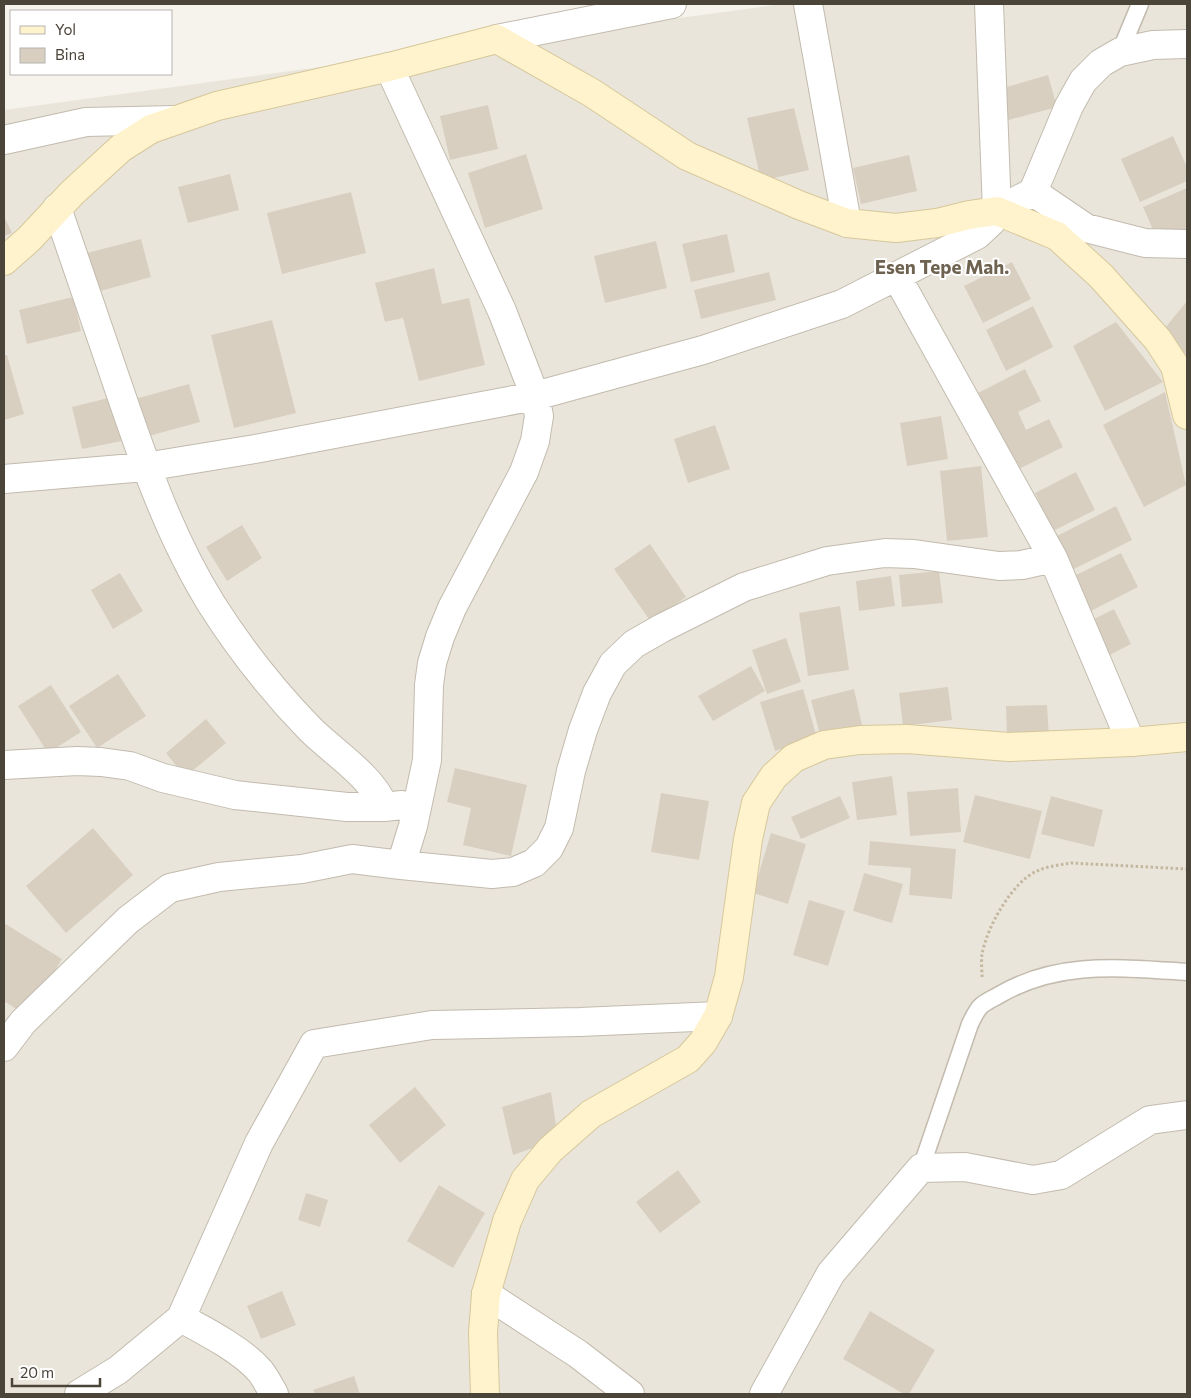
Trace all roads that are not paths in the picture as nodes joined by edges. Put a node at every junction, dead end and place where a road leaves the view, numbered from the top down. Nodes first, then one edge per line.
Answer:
1 (672, 4) edge
2 (808, 4) edge
3 (989, 4) edge
4 (1140, 4) edge
5 (498, 39) junction
6 (1187, 44) edge
7 (1120, 52) junction
8 (389, 67) junction
9 (178, 120) junction
10 (4, 140) edge
11 (1033, 192) junction
12 (58, 208) junction
13 (997, 211) junction
14 (847, 223) junction
15 (1187, 244) edge
16 (4, 260) edge
17 (897, 277) junction
18 (535, 396) junction
19 (1187, 415) edge
20 (145, 467) junction
21 (4, 479) edge
22 (1053, 558) junction
23 (1187, 737) edge
24 (1131, 742) junction
25 (4, 765) edge
26 (419, 802) junction
27 (384, 807) junction
28 (401, 865) junction
29 (1187, 972) edge
30 (718, 1016) junction
31 (4, 1047) edge
32 (1187, 1115) edge
33 (921, 1168) junction
34 (486, 1294) junction
35 (181, 1318) junction
36 (79, 1394) edge
37 (274, 1394) edge
38 (485, 1394) edge
39 (630, 1394) edge
40 (764, 1394) edge

1 - 5 street
2 - 14 street
3 - 13 street
4 - 7 lane
5 - 8 street
5 - 14 street
6 - 7 street
7 - 11 street
8 - 9 street
8 - 18 street
9 - 10 street
9 - 12 street
11 - 13 street
11 - 15 street
12 - 16 street
12 - 20 street
13 - 14 street
13 - 17 street
13 - 19 street
17 - 18 street
17 - 22 street
18 - 20 street
18 - 26 street
20 - 21 street
20 - 27 street
22 - 24 street
22 - 28 street
23 - 24 street
24 - 30 street
25 - 27 street
26 - 27 street
26 - 28 street
28 - 31 street
29 - 33 lane
30 - 34 street
30 - 35 street
32 - 33 street
33 - 40 street
34 - 38 street
34 - 39 street
35 - 36 street
35 - 37 street

